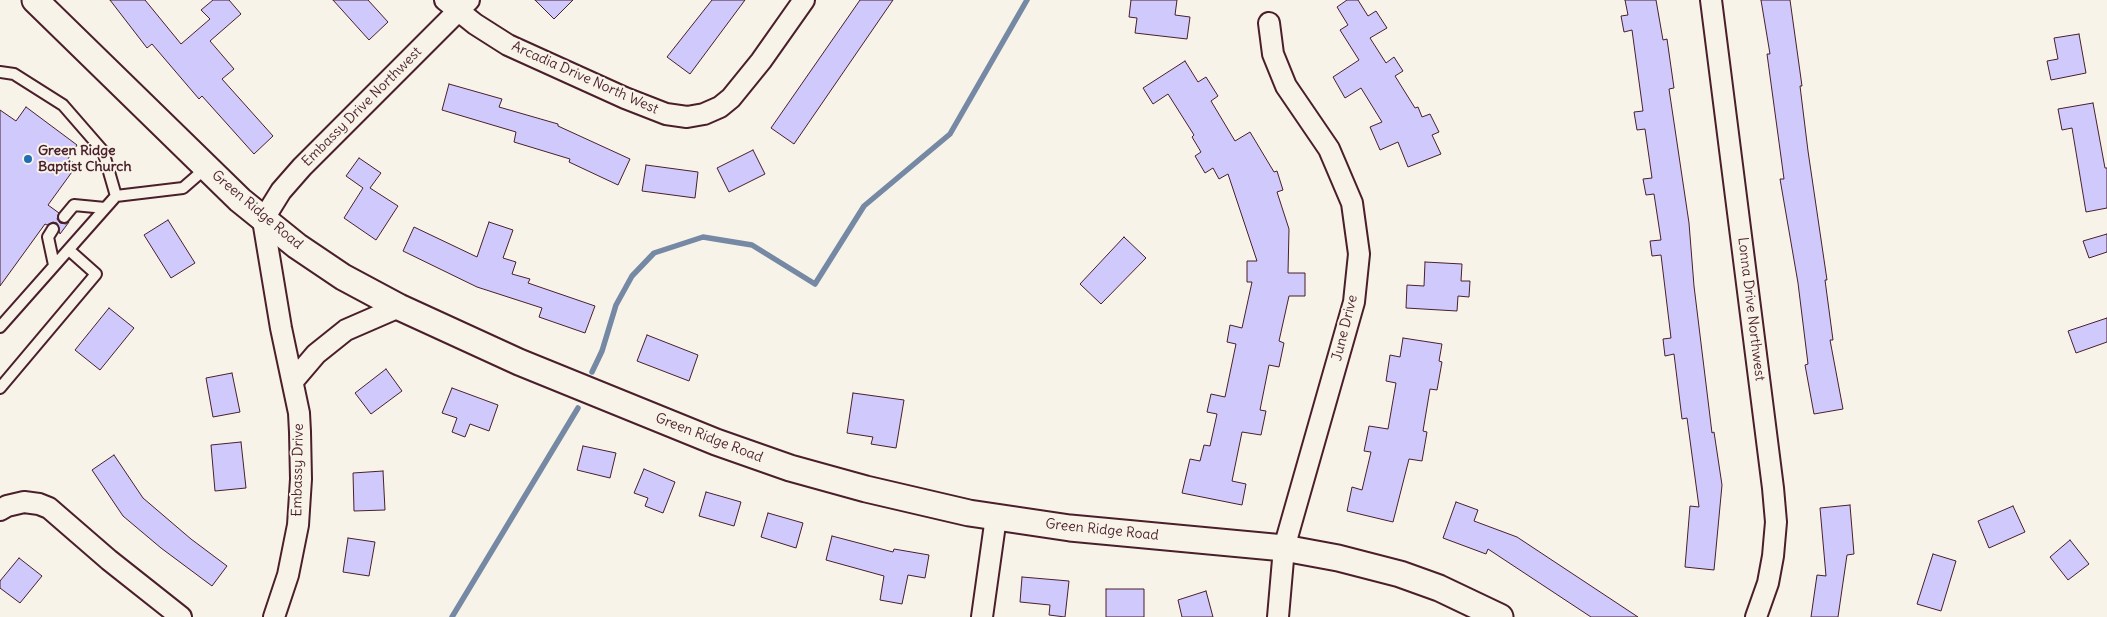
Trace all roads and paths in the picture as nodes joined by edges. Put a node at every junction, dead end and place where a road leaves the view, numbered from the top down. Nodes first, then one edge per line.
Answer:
1 (35, 0) edge
2 (804, 0) edge
3 (1710, 0) edge
4 (457, 4) edge
5 (1269, 23) dead end
6 (0, 72) edge
7 (207, 167) junction
8 (116, 196) junction
9 (105, 208) junction
10 (64, 216) dead end
11 (263, 220) junction
12 (53, 229) dead end
13 (69, 250) junction
14 (54, 265) junction
15 (399, 307) junction
16 (0, 327) edge
17 (292, 381) junction
18 (0, 388) edge
19 (0, 510) edge
20 (996, 517) junction
21 (1284, 548) junction
22 (181, 617) edge
23 (274, 617) edge
24 (982, 617) edge
25 (1278, 617) edge
26 (1500, 617) edge
27 (1756, 617) edge

1 - 7 street, Green Ridge Road
2 - 4 street, Arcadia Drive North West
3 - 27 street, Lonna Drive Northwest
4 - 11 street, Embassy Drive Northwest
5 - 21 street, June Drive
6 - 8 lane
7 - 8 lane
7 - 11 street, Green Ridge Road
8 - 9 lane
9 - 10 lane
9 - 13 lane
11 - 15 street, Green Ridge Road
11 - 17 street, Embassy Drive
12 - 14 lane
13 - 14 lane
13 - 18 lane
14 - 16 lane
15 - 17 street
15 - 20 street, Green Ridge Road
17 - 23 street, Embassy Drive
19 - 22 street
20 - 21 street, Green Ridge Road
20 - 24 street
21 - 25 street, June Drive
21 - 26 street, Green Ridge Road

